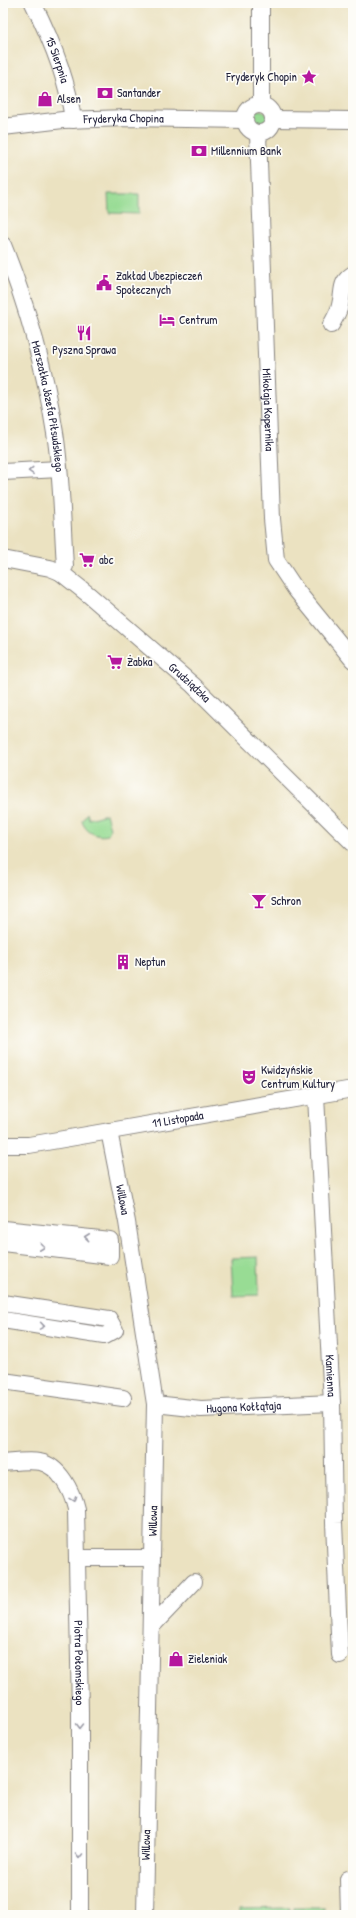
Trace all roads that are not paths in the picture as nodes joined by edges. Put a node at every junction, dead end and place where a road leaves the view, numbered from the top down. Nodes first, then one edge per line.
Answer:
1 (33, 3) edge
2 (261, 3) edge
3 (261, 105) junction
4 (274, 119) junction
5 (73, 120) junction
6 (245, 120) junction
7 (353, 120) edge
8 (3, 127) edge
9 (258, 134) junction
10 (3, 245) edge
11 (353, 274) edge
12 (331, 325) dead end
13 (59, 469) junction
14 (3, 472) edge
15 (3, 558) edge
16 (60, 572) junction
17 (353, 660) edge
18 (353, 843) edge
19 (353, 1089) edge
20 (316, 1096) junction
21 (109, 1131) junction
22 (3, 1145) edge
23 (3, 1229) edge
24 (3, 1242) edge
25 (3, 1303) edge
26 (3, 1320) edge
27 (3, 1381) edge
28 (123, 1398) dead end
29 (332, 1403) junction
30 (155, 1404) junction
31 (3, 1462) edge
32 (78, 1558) junction
33 (152, 1558) junction
34 (194, 1582) dead end
35 (152, 1626) junction
36 (340, 1655) dead end
37 (350, 1878) edge
38 (80, 1915) edge
39 (145, 1915) edge
40 (349, 1915) edge

1 - 5 street, 15 Sierpnia
2 - 3 street
3 - 4 street
3 - 6 street
4 - 7 street
4 - 9 street
5 - 6 street, Fryderyka Chopina
5 - 8 street, Fryderyka Chopina
6 - 9 street
9 - 17 street, Mikołaja Kopernika
10 - 13 street, Marszałka Józefa Piłsudskiego
11 - 12 street
13 -> 14 street
13 - 16 street, Marszałka Józefa Piłsudskiego
15 - 16 street, Grudziądzka
16 - 18 street, Grudziądzka
19 - 20 street, 11 Listopada
20 - 21 street, 11 Listopada
20 - 29 street, Kamienna
21 - 22 street, 11 Listopada
21 - 30 street, Willowa
24 -> 23 street
26 -> 25 street
27 - 28 street
29 - 30 street, Hugona Kołłątaja
29 - 36 street, Kamienna
30 - 33 street, Willowa
31 -> 32 street, Piotra Połomskiego
32 - 33 street
32 -> 38 street, Piotra Połomskiego
33 - 35 street, Willowa
34 - 35 street
35 - 39 street, Willowa
37 - 40 street

